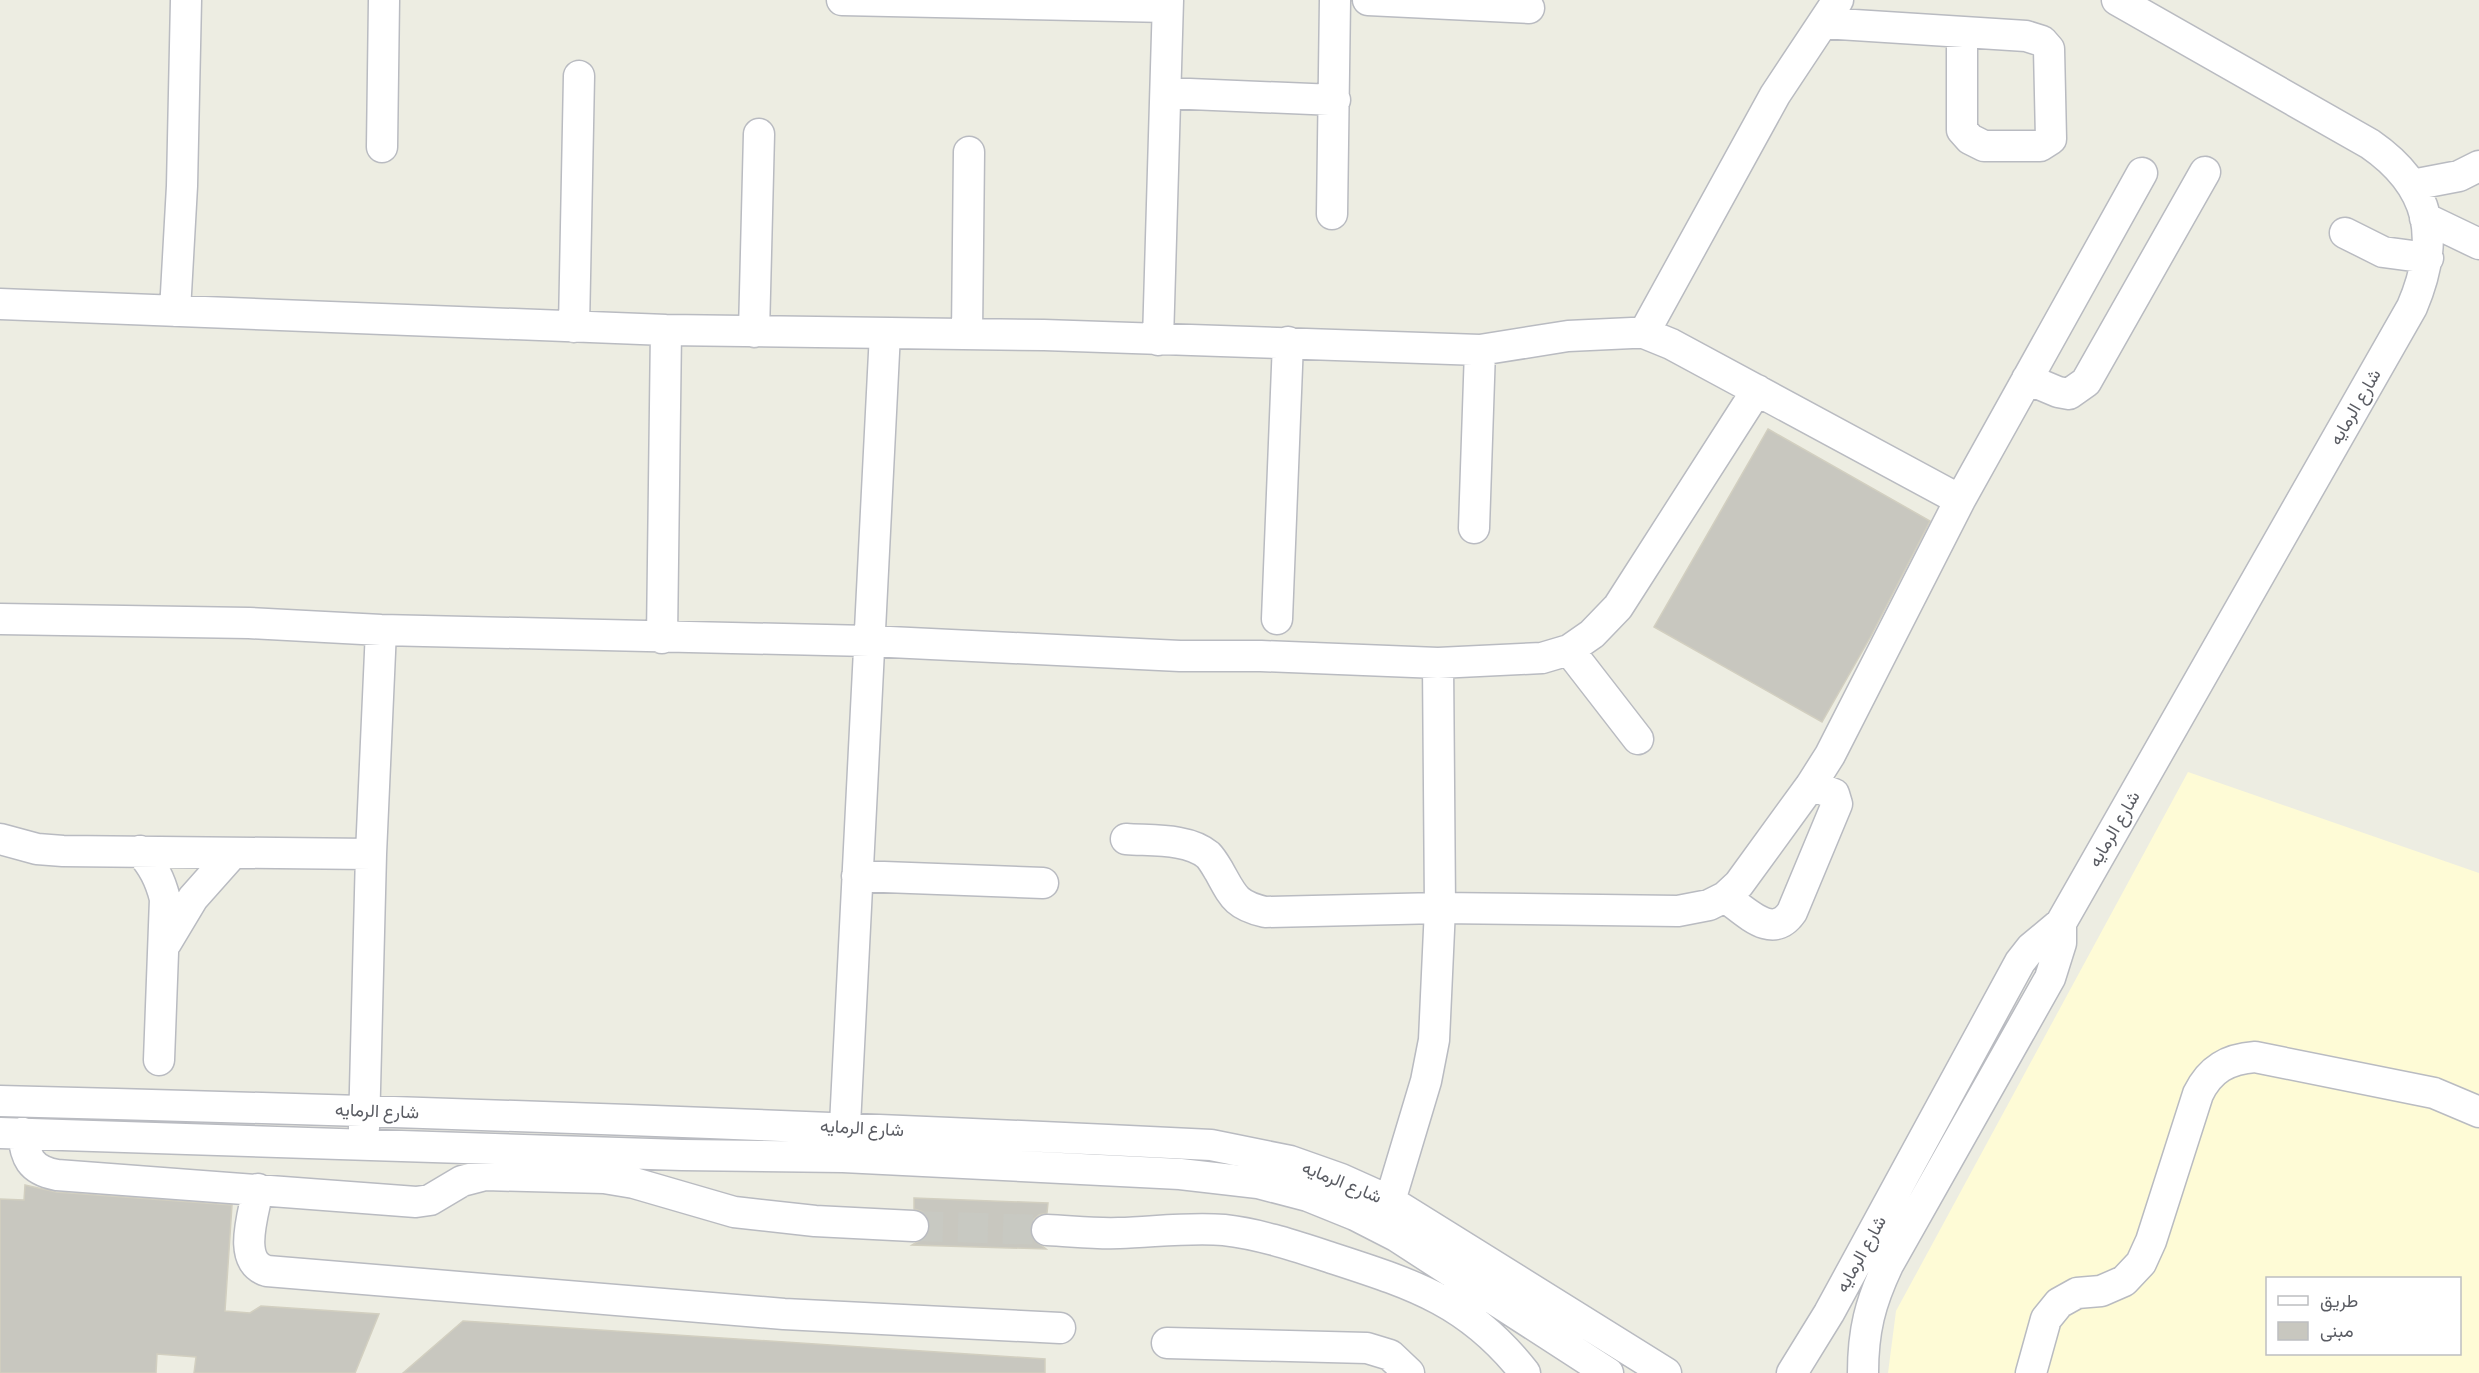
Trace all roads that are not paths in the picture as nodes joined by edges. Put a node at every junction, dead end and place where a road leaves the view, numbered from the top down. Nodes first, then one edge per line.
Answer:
1 (186, 0) edge
2 (384, 0) edge
3 (842, 0) edge
4 (1335, 0) edge
5 (1368, 0) edge
6 (1393, 0) edge
7 (2117, 0) edge
8 (1167, 4) edge
9 (1529, 8) dead end
10 (1831, 11) edge
11 (1962, 32) dead end
12 (579, 76) dead end
13 (1166, 93) junction
14 (1335, 100) junction
15 (759, 134) dead end
16 (382, 147) dead end
17 (969, 152) dead end
18 (2479, 166) edge
19 (2205, 172) dead end
20 (2142, 173) dead end
21 (2412, 185) junction
22 (1332, 213) dead end
23 (2425, 218) junction
24 (2345, 233) dead end
25 (2479, 244) edge
26 (2428, 258) junction
27 (0, 303) edge
28 (175, 310) junction
29 (574, 327) junction
30 (666, 330) junction
31 (754, 332) junction
32 (885, 333) junction
33 (1644, 333) junction
34 (967, 334) junction
35 (1158, 340) junction
36 (1288, 342) junction
37 (1480, 350) junction
38 (2026, 378) junction
39 (1757, 390) junction
40 (1960, 500) junction
41 (1474, 528) dead end
42 (0, 619) edge
43 (1277, 619) dead end
44 (381, 630) junction
45 (662, 638) junction
46 (869, 641) junction
47 (1569, 650) junction
48 (1438, 663) junction
49 (1638, 739) dead end
50 (1811, 785) junction
51 (0, 839) edge
52 (1126, 839) dead end
53 (140, 851) junction
54 (233, 853) junction
55 (371, 854) junction
56 (856, 876) junction
57 (1043, 883) dead end
58 (1725, 897) junction
59 (1440, 908) junction
60 (2061, 923) junction
61 (162, 951) junction
62 (159, 1060) dead end
63 (0, 1101) edge
64 (364, 1110) junction
65 (2479, 1112) edge
66 (845, 1127) junction
67 (11, 1133) edge
68 (364, 1144) junction
69 (682, 1155) junction
70 (843, 1158) junction
71 (258, 1189) junction
72 (756, 1214) junction
73 (1384, 1214) junction
74 (913, 1226) tunnel mouth
75 (1047, 1230) tunnel mouth
76 (1060, 1328) dead end
77 (1167, 1343) dead end
78 (1409, 1373) edge
79 (1525, 1373) edge
80 (1608, 1373) edge
81 (1666, 1373) edge
82 (1792, 1373) edge
83 (1863, 1373) edge
84 (2031, 1373) edge

1 - 28 street
2 - 16 street
3 - 8 street
4 - 14 street
5 - 6 street
6 - 9 street
7 - 21 street, شارع الرمايه
8 - 13 street
10 - 11 street
10 - 33 street
12 - 29 street
13 - 14 street
13 - 35 street
14 - 22 street
15 - 31 street
17 - 34 street
18 - 21 street
19 - 38 street
20 - 38 street
21 - 23 street, شارع الرمايه
23 - 25 street
23 - 26 street, شارع الرمايه
24 - 26 street
26 - 60 street, شارع الرمايه
27 - 28 street
28 - 29 street
29 - 30 street
30 - 31 street
30 - 45 street
31 - 32 street
32 - 34 street
32 - 46 street
33 - 37 street
33 - 39 street
34 - 35 street
35 - 36 street
36 - 37 street
36 - 43 street
37 - 41 street
38 - 40 street
39 - 40 street
39 - 47 street
40 - 50 street
42 - 44 street
44 - 45 street
44 - 55 street
45 - 46 street
46 - 48 street
46 - 56 street
47 - 48 street
47 - 49 street
48 - 59 street
50 - 58 street
50 - 58 street
51 - 53 street
52 - 59 street
53 - 54 street
53 - 61 street
54 - 55 street
54 - 61 street
55 - 64 street
56 - 57 street
56 - 66 street
58 - 59 street
59 - 73 street
60 - 82 street, شارع الرمايه
60 - 83 street, شارع الرمايه
61 - 62 street
63 - 64 street, شارع الرمايه
64 - 66 street, شارع الرمايه
64 - 68 street
65 - 84 street
66 - 70 street
66 - 73 street, شارع الرمايه
67 - 68 street, شارع الرمايه
67 - 71 street
68 - 69 street, شارع الرمايه
69 - 70 street, شارع الرمايه
69 - 72 street
70 - 73 street, شارع الرمايه
71 - 72 street
71 - 76 street
72 - 74 street
73 - 80 street, شارع الرمايه
73 - 81 street, شارع الرمايه
75 - 79 street
77 - 78 street

